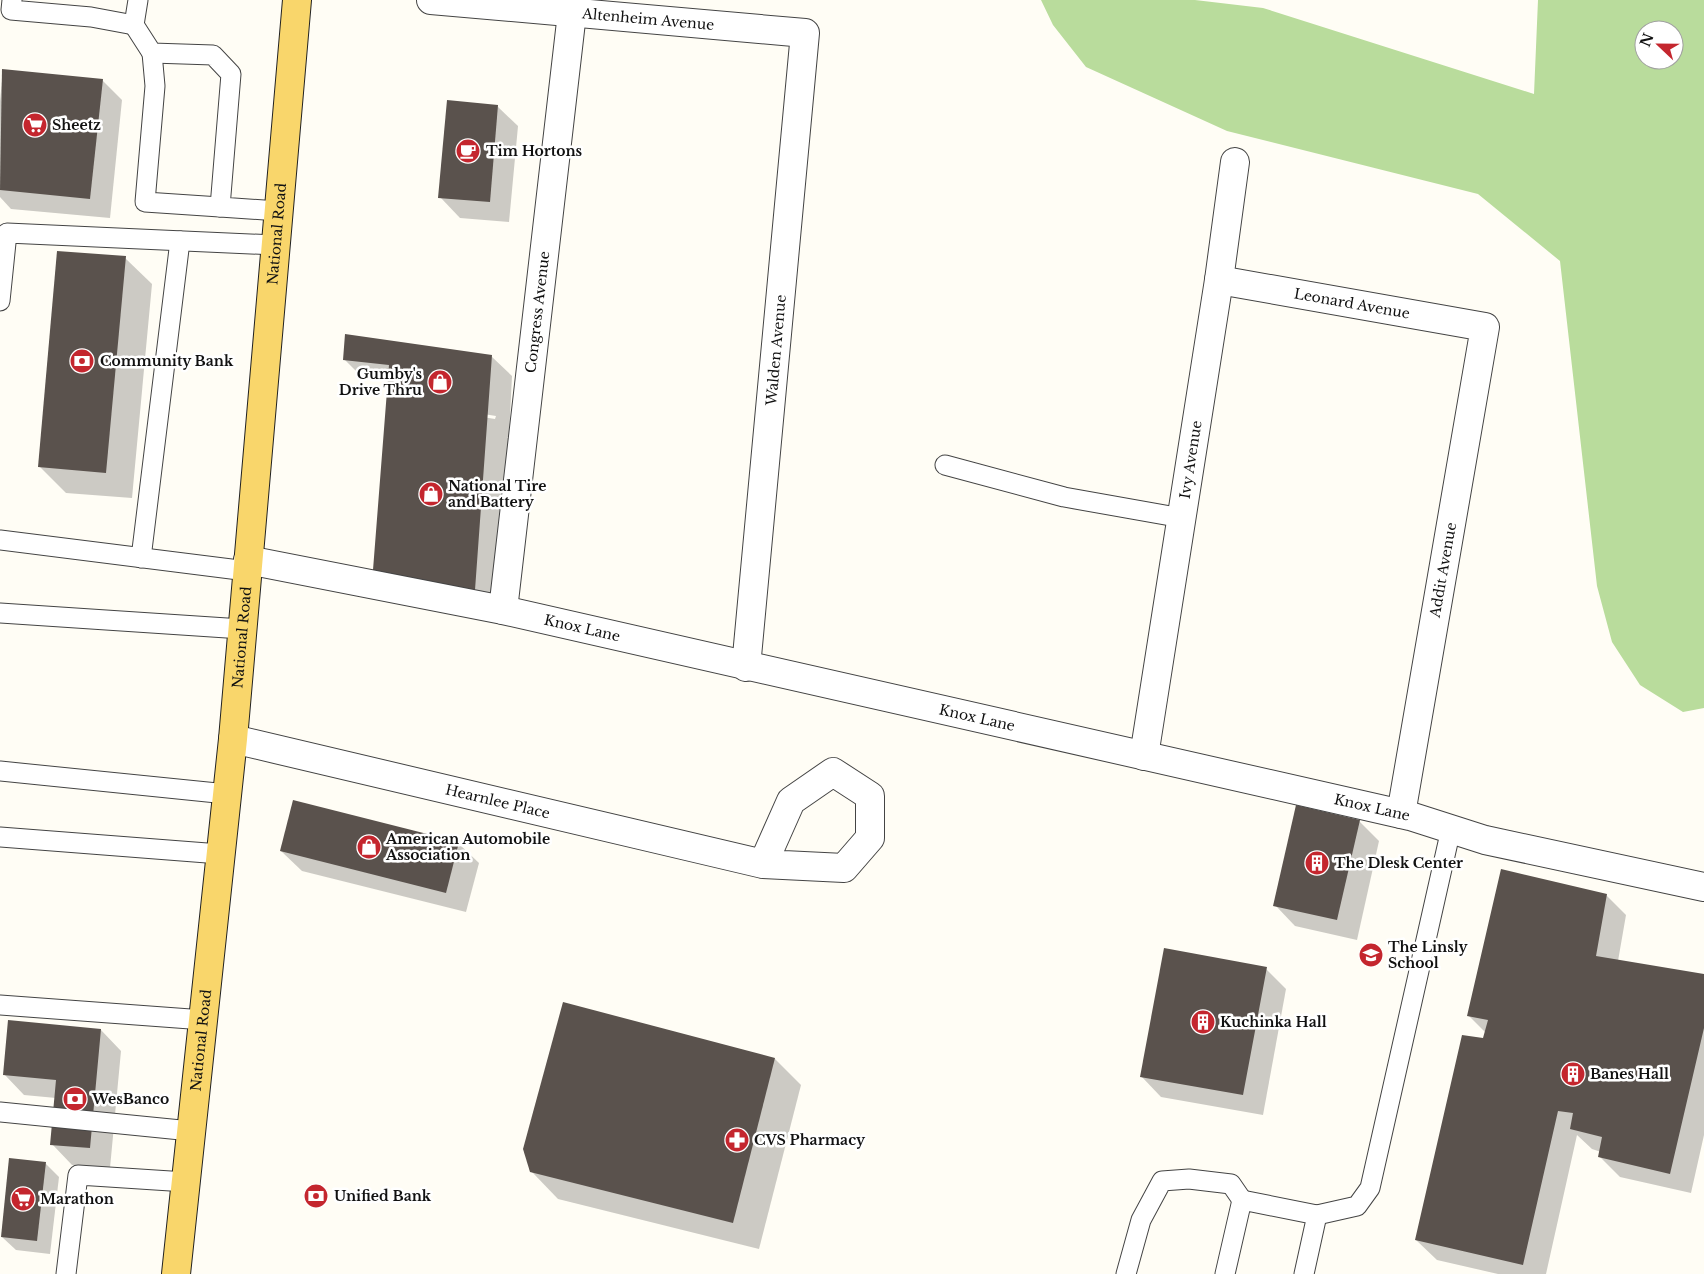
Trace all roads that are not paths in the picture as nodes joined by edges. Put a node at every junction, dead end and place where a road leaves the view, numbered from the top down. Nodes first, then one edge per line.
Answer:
1 (12, 0) edge
2 (138, 0) edge
3 (297, 0) edge
4 (431, 0) edge
5 (56, 7) edge
6 (92, 8) edge
7 (572, 13) junction
8 (134, 25) junction
9 (805, 33) joint
10 (152, 53) junction
11 (1235, 162) dead end
12 (220, 207) junction
13 (278, 211) junction
14 (180, 241) junction
15 (275, 245) junction
16 (1219, 280) junction
17 (0, 301) edge
18 (1485, 327) joint
19 (945, 465) dead end
20 (1182, 518) junction
21 (0, 540) edge
22 (140, 558) junction
23 (247, 565) junction
24 (503, 610) junction
25 (0, 612) edge
26 (242, 629) junction
27 (746, 667) junction
28 (234, 739) junction
29 (1144, 756) junction
30 (0, 770) edge
31 (227, 794) junction
32 (1401, 814) junction
33 (1451, 829) junction
34 (0, 837) edge
35 (220, 854) junction
36 (764, 864) dead end
37 (1704, 887) edge
38 (0, 1005) edge
39 (204, 1020) junction
40 (0, 1112) edge
41 (191, 1131) junction
42 (186, 1182) junction
43 (1242, 1200) junction
44 (1317, 1216) junction
45 (66, 1274) edge
46 (176, 1274) edge
47 (1126, 1274) edge
48 (1225, 1274) edge
49 (1304, 1274) edge

1 - 5 lane
2 - 8 lane
3 - 13 main road, National Road
4 - 7 street, Altenheim Avenue
5 - 6 lane
6 - 8 lane
7 - 9 street, Altenheim Avenue
7 - 24 street, Congress Avenue
8 - 10 lane
9 - 27 street, Walden Avenue
10 - 12 lane
10 - 12 lane
11 - 16 street, Ivy Avenue
12 - 13 lane
13 - 15 main road, National Road
14 - 15 lane
14 - 17 lane
14 - 22 lane
15 - 23 main road, National Road
16 - 18 street, Leonard Avenue
16 - 20 street, Ivy Avenue
18 - 32 street, Addit Avenue
19 - 20 lane
20 - 29 street, Ivy Avenue
21 - 22 lane
22 - 23 lane
23 - 24 street, Knox Lane
23 - 26 main road, National Road
24 - 27 street, Knox Lane
25 - 26 lane
26 - 28 main road, National Road
27 - 29 street, Knox Lane
28 - 31 main road, National Road
28 - 36 street, Hearnlee Place
29 - 32 street, Knox Lane
30 - 31 lane
31 - 35 main road, National Road
32 - 33 street, Knox Lane
33 - 37 street, Knox Lane
33 - 44 lane
34 - 35 lane
35 - 39 main road, National Road
38 - 39 lane
39 - 41 main road, National Road
40 - 41 lane
41 - 42 main road, National Road
42 - 45 lane
42 - 46 main road, National Road
43 - 44 lane
43 - 47 lane
43 - 48 lane
44 - 49 lane

